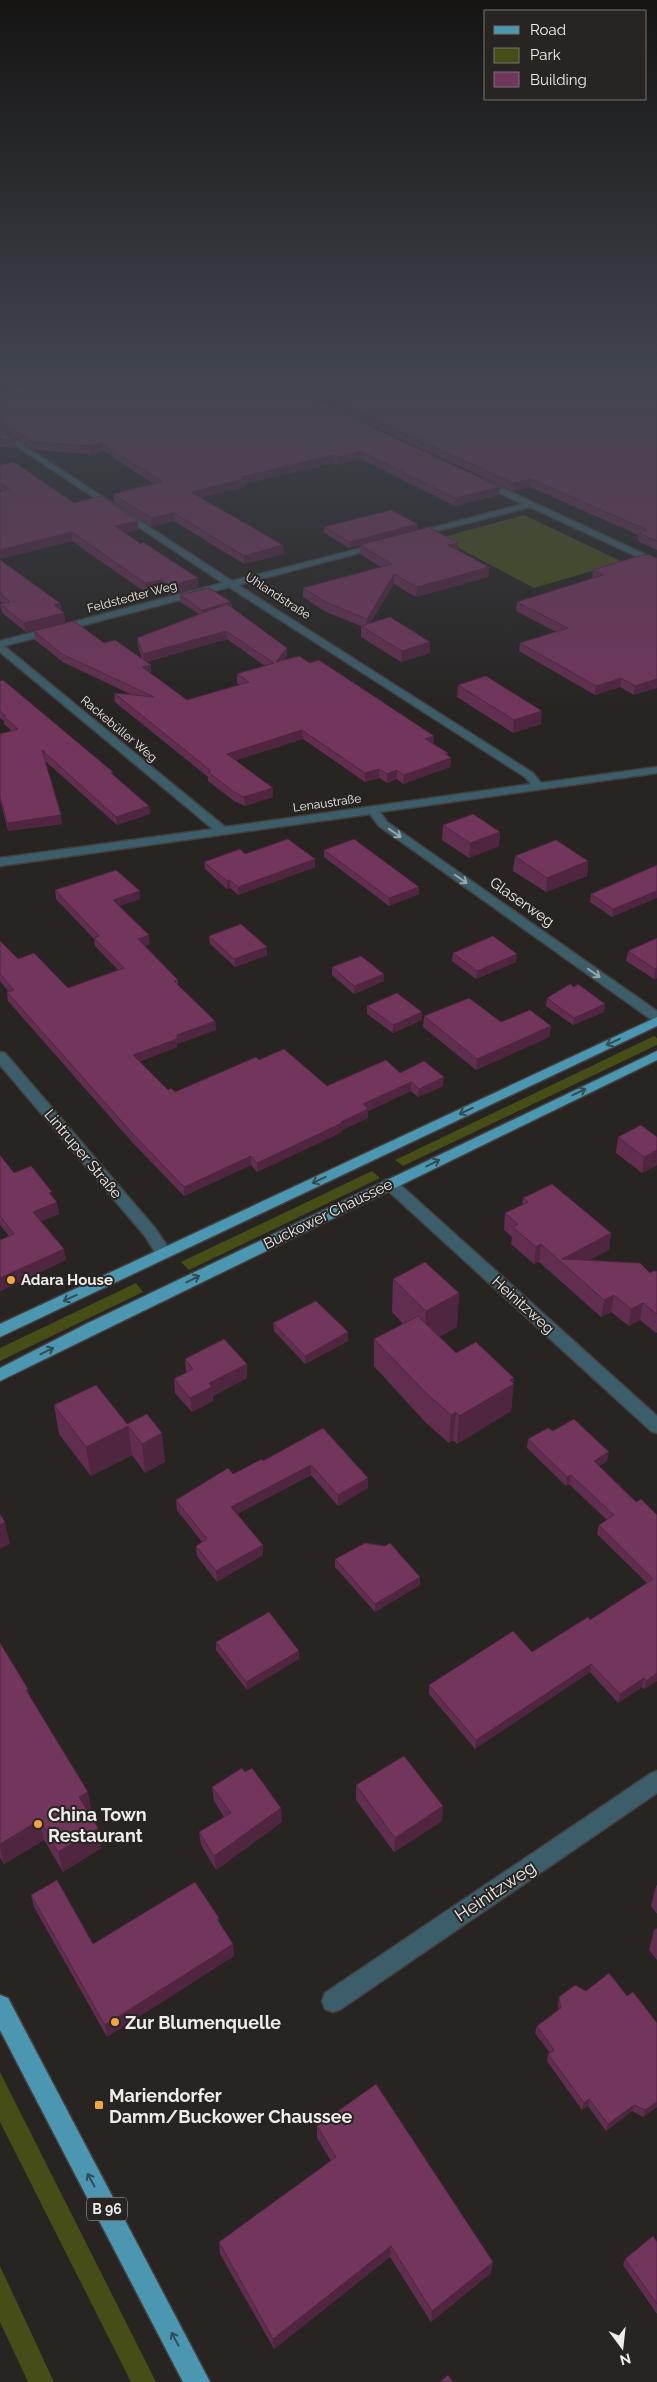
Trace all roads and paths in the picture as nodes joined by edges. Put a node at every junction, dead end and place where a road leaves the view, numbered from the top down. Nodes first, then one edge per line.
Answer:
1 (89, 490) edge
2 (499, 490) edge
3 (530, 505) junction
4 (410, 536) edge
5 (391, 542) edge
6 (657, 563) edge
7 (232, 583) junction
8 (0, 646) edge
9 (657, 770) edge
10 (538, 786) junction
11 (373, 810) junction
12 (222, 830) junction
13 (0, 862) edge
14 (657, 1016) edge
15 (657, 1021) edge
16 (657, 1055) edge
17 (0, 1056) edge
18 (390, 1184) junction
19 (164, 1253) junction
20 (0, 1331) edge
21 (0, 1375) edge
22 (657, 1426) edge
23 (657, 1781) edge
24 (333, 2001) dead end
25 (0, 2006) edge
26 (197, 2382) edge

1 - 7 street, Uhlandstraße
2 - 3 street
3 - 4 street
3 - 6 street
5 - 7 street, Feldstedter Weg
7 - 8 street, Feldstedter Weg
7 - 10 street, Uhlandstraße
8 - 12 street, Rackebüller Weg
9 - 10 street, Lenaustraße
10 - 11 street, Lenaustraße
11 - 12 street, Lenaustraße
11 -> 14 street, Glaserweg
12 - 13 street, Lenaustraße
15 -> 19 main road
18 -> 16 main road, Buckower Chaussee
17 - 19 street, Lintruper Straße
21 -> 18 main road, Buckower Chaussee
18 - 22 street, Heinitzweg
19 -> 20 main road
23 - 24 street, Heinitzweg
26 -> 25 main road, B 96

